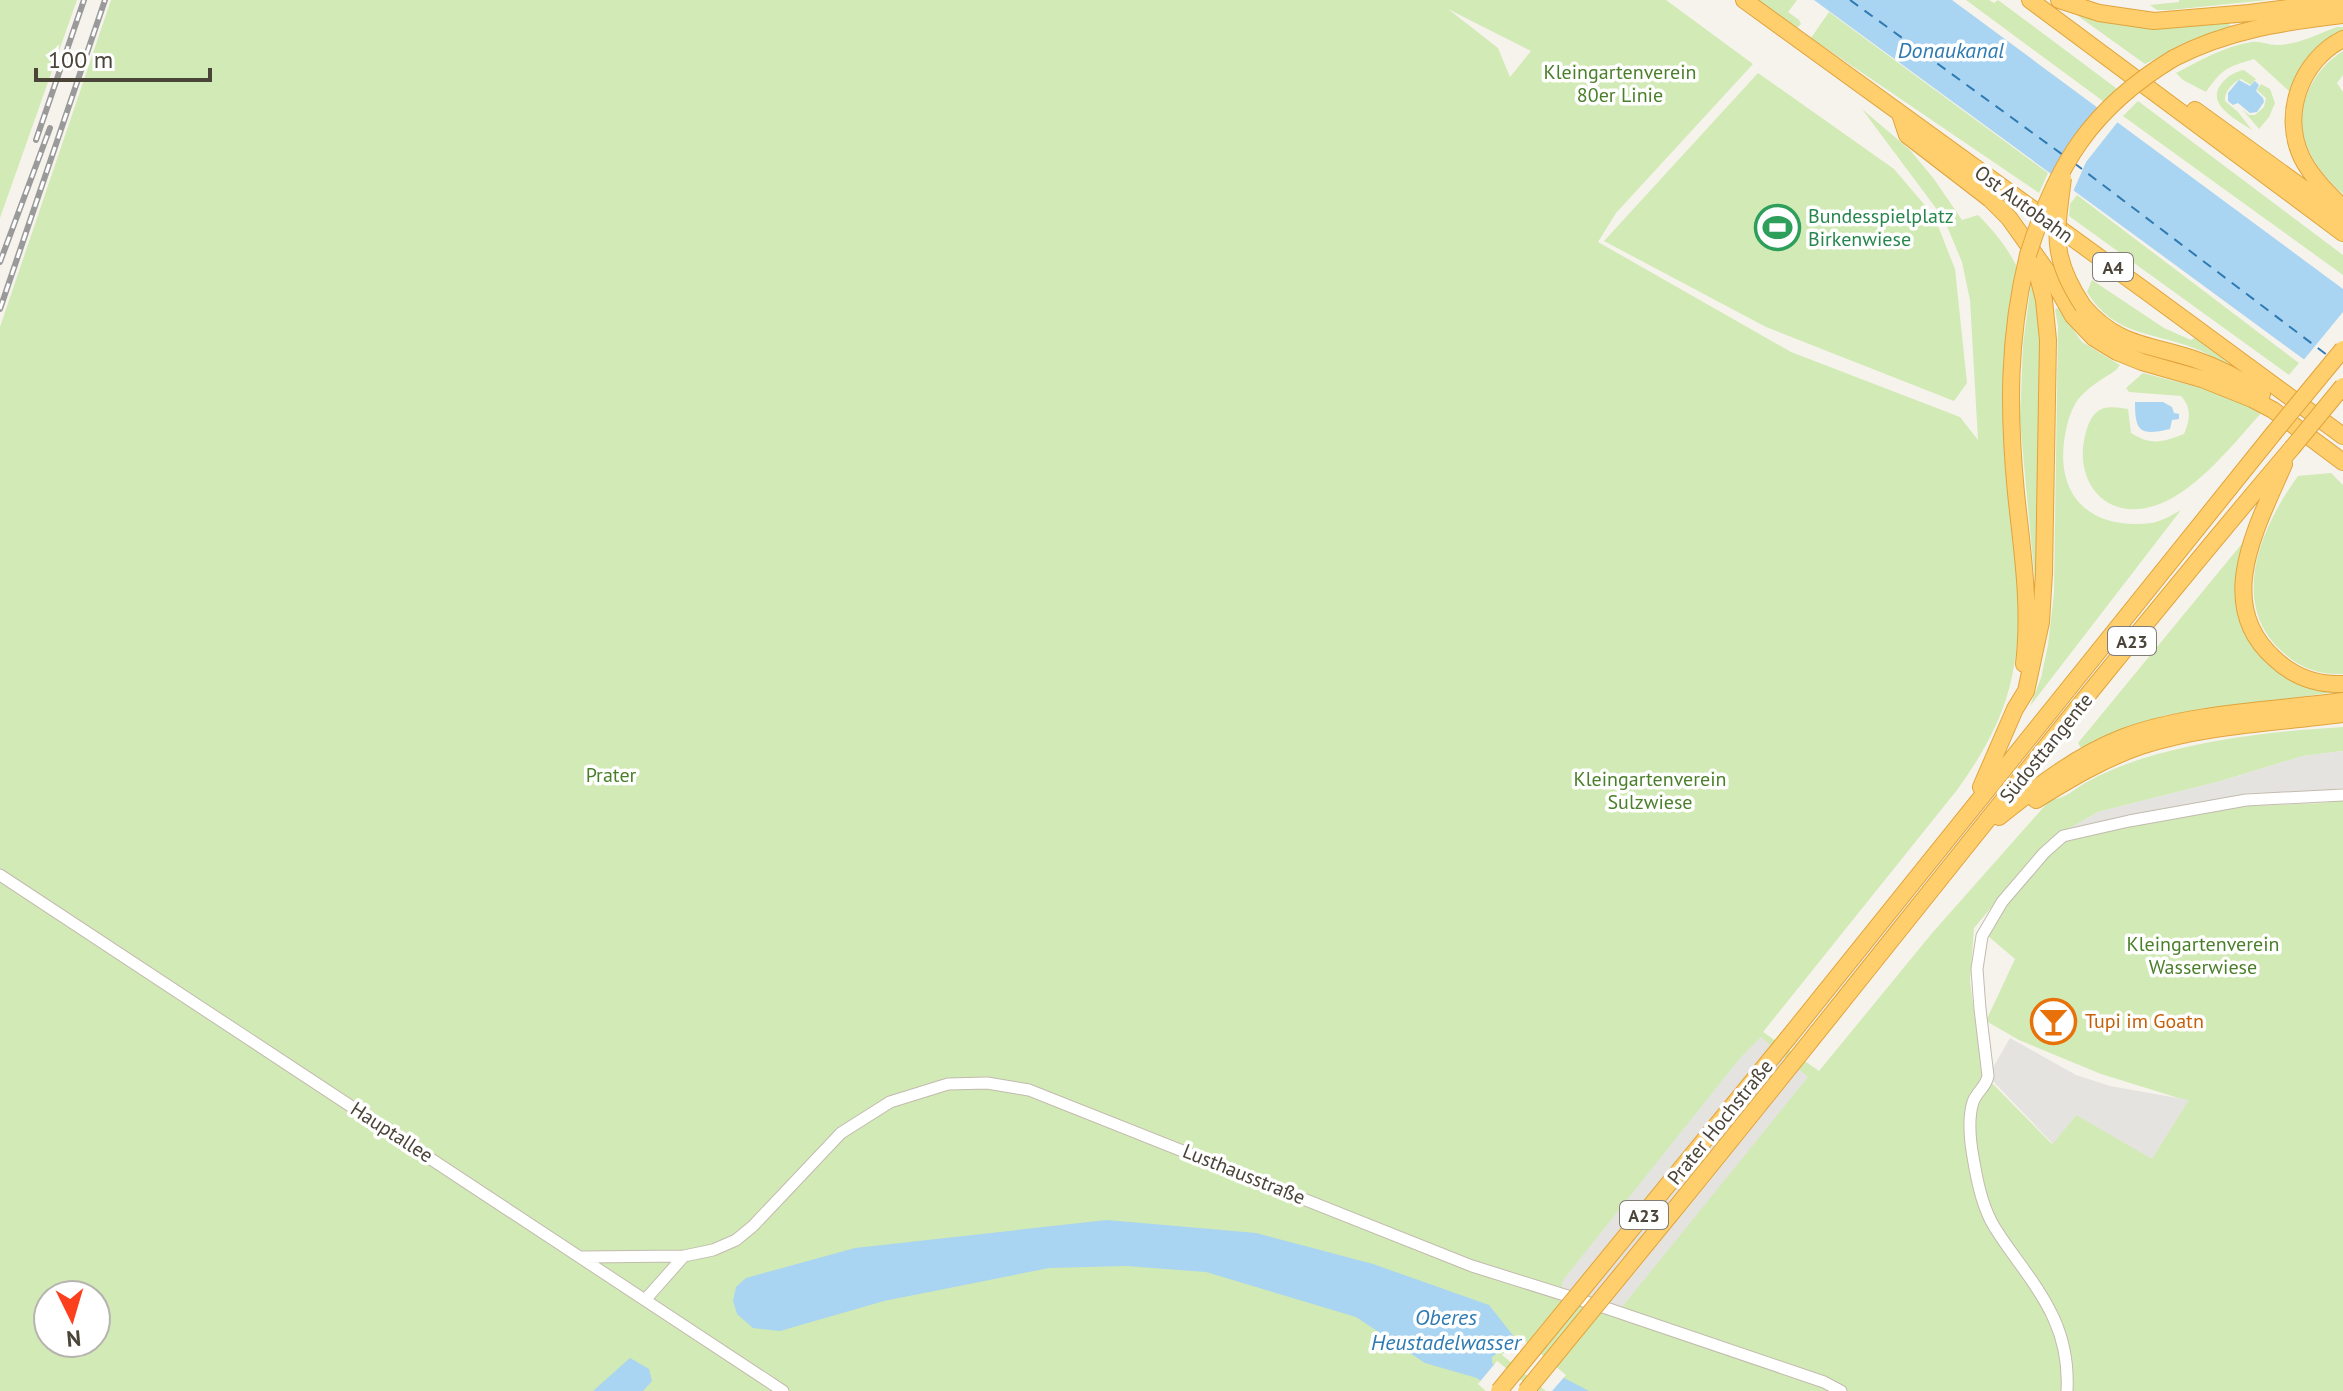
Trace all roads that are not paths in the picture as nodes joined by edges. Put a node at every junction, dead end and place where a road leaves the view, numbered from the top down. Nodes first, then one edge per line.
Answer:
1 (1744, 0) edge
2 (2030, 0) edge
3 (2039, 0) edge
4 (2059, 0) edge
5 (2343, 1) edge
6 (2343, 15) edge
7 (2343, 39) edge
8 (1900, 114) junction
9 (2064, 165) junction
10 (2343, 208) edge
11 (2343, 217) edge
12 (2343, 233) edge
13 (2031, 249) junction
14 (2343, 349) edge
15 (2343, 386) edge
16 (2343, 436) edge
17 (2292, 448) junction
18 (2343, 454) edge
19 (2343, 462) edge
20 (2343, 684) edge
21 (2343, 701) edge
22 (2015, 709) junction
23 (2343, 714) edge
24 (2343, 795) edge
25 (1971, 810) junction
26 (1976, 835) junction
27 (0, 875) edge
28 (1788, 1038) joint
29 (1804, 1051) joint
30 (684, 1256) junction
31 (582, 1257) junction
32 (645, 1300) junction
33 (783, 1391) edge
34 (1499, 1391) edge
35 (1526, 1391) edge
36 (1841, 1391) edge
37 (2067, 1391) edge

1 - 8 highway, Ost Autobahn / A4
2 - 12 highway
3 - 11 highway
4 - 5 highway
6 - 9 highway, bridge
7 - 10 highway
8 - 13 highway
8 - 16 highway, Ost Autobahn / A4
9 - 18 highway, bridge
9 - 22 highway, bridge
13 - 19 highway
13 - 22 highway
14 - 25 highway, Südosttangente / A23, bridge
15 - 17 highway, A23, bridge
17 - 20 highway
17 - 26 highway, Südosttangente / A23
21 - 26 highway
22 - 25 highway
23 - 26 highway
24 - 37 street
25 - 28 highway, Südosttangente / A23
26 - 29 highway, Südosttangente / A23
27 - 31 street, Hauptallee
28 - 34 highway, Prater Hochstraße / A23, bridge
29 - 35 highway, Prater Hochstraße / A23, bridge
30 - 31 street, Lusthausstraße
30 - 32 street
30 - 36 street, Lusthausstraße
31 - 32 street, Hauptallee
32 - 33 street, Hauptallee

